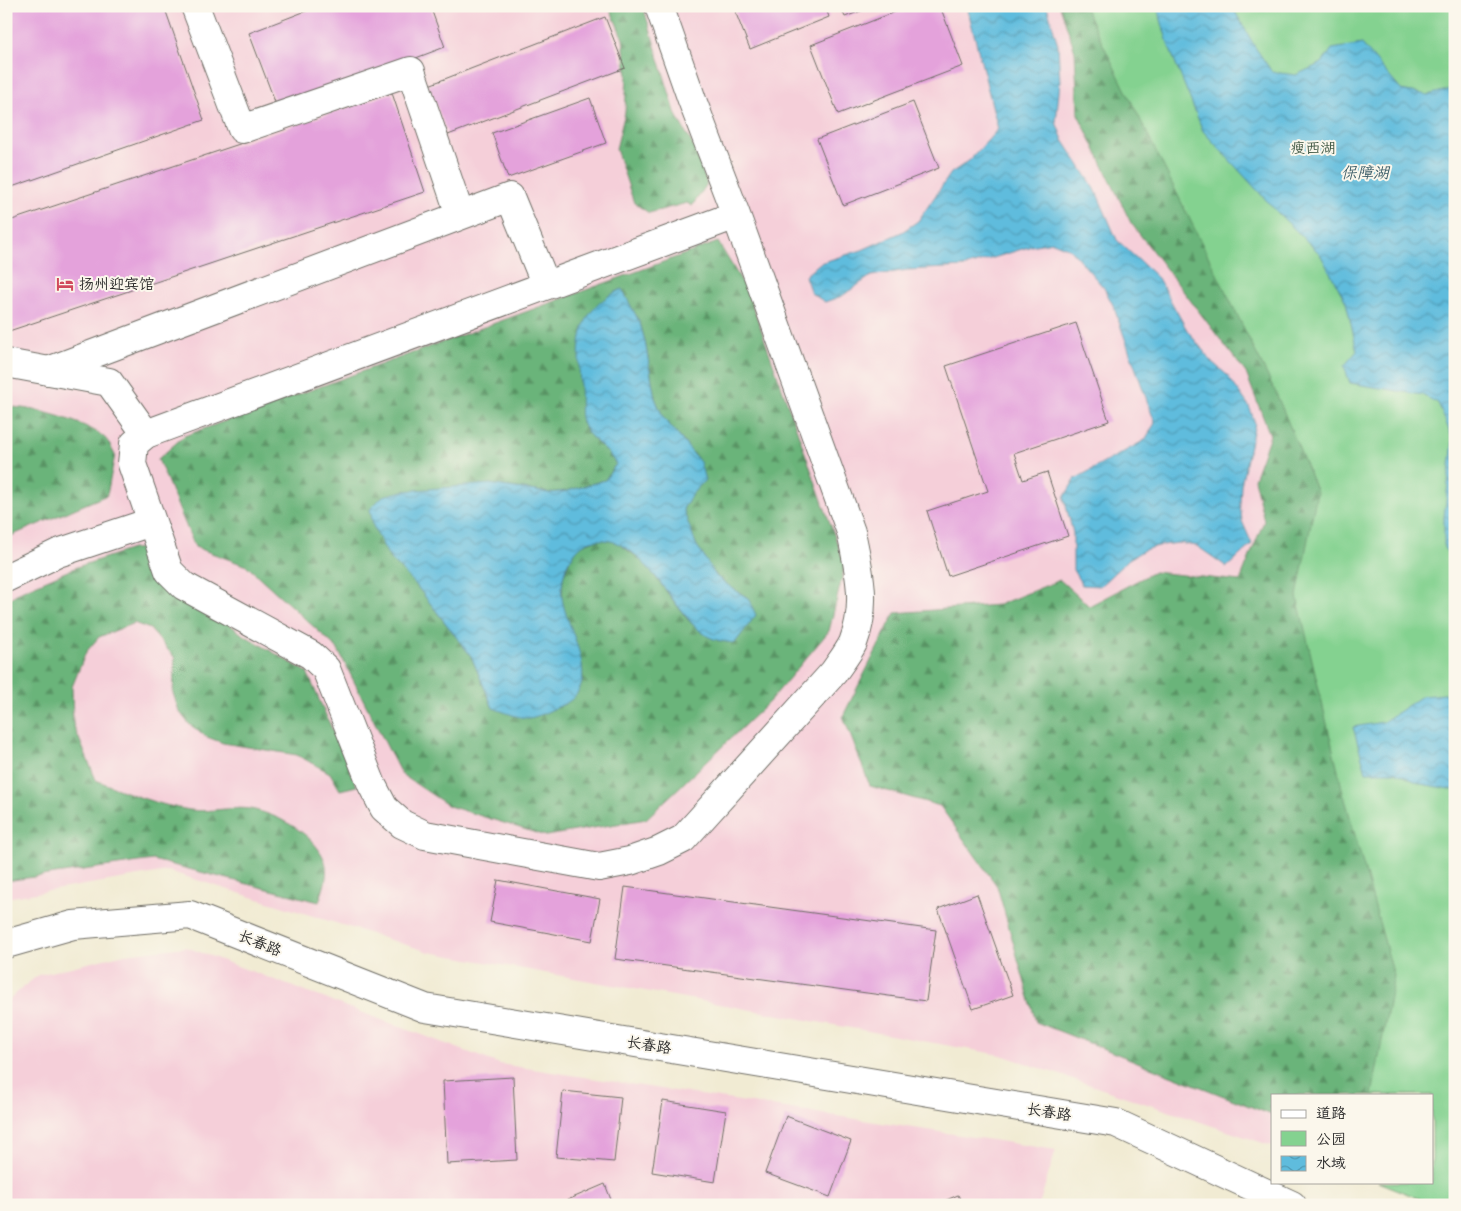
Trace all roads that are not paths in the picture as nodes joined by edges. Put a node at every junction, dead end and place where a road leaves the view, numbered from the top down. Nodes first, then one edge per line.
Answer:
1 (195, 6) edge
2 (660, 6) edge
3 (736, 215) junction
4 (460, 216) junction
5 (546, 285) junction
6 (6, 363) edge
7 (48, 371) junction
8 (146, 434) junction
9 (151, 522) junction
10 (6, 578) edge
11 (6, 944) edge
12 (1292, 1205) edge

1 - 4 street
2 - 3 street
3 - 5 street
3 - 9 street
4 - 5 street
4 - 7 street
5 - 8 street
6 - 7 street
7 - 8 street
8 - 9 street
9 - 10 street
11 - 12 street, 长春路

